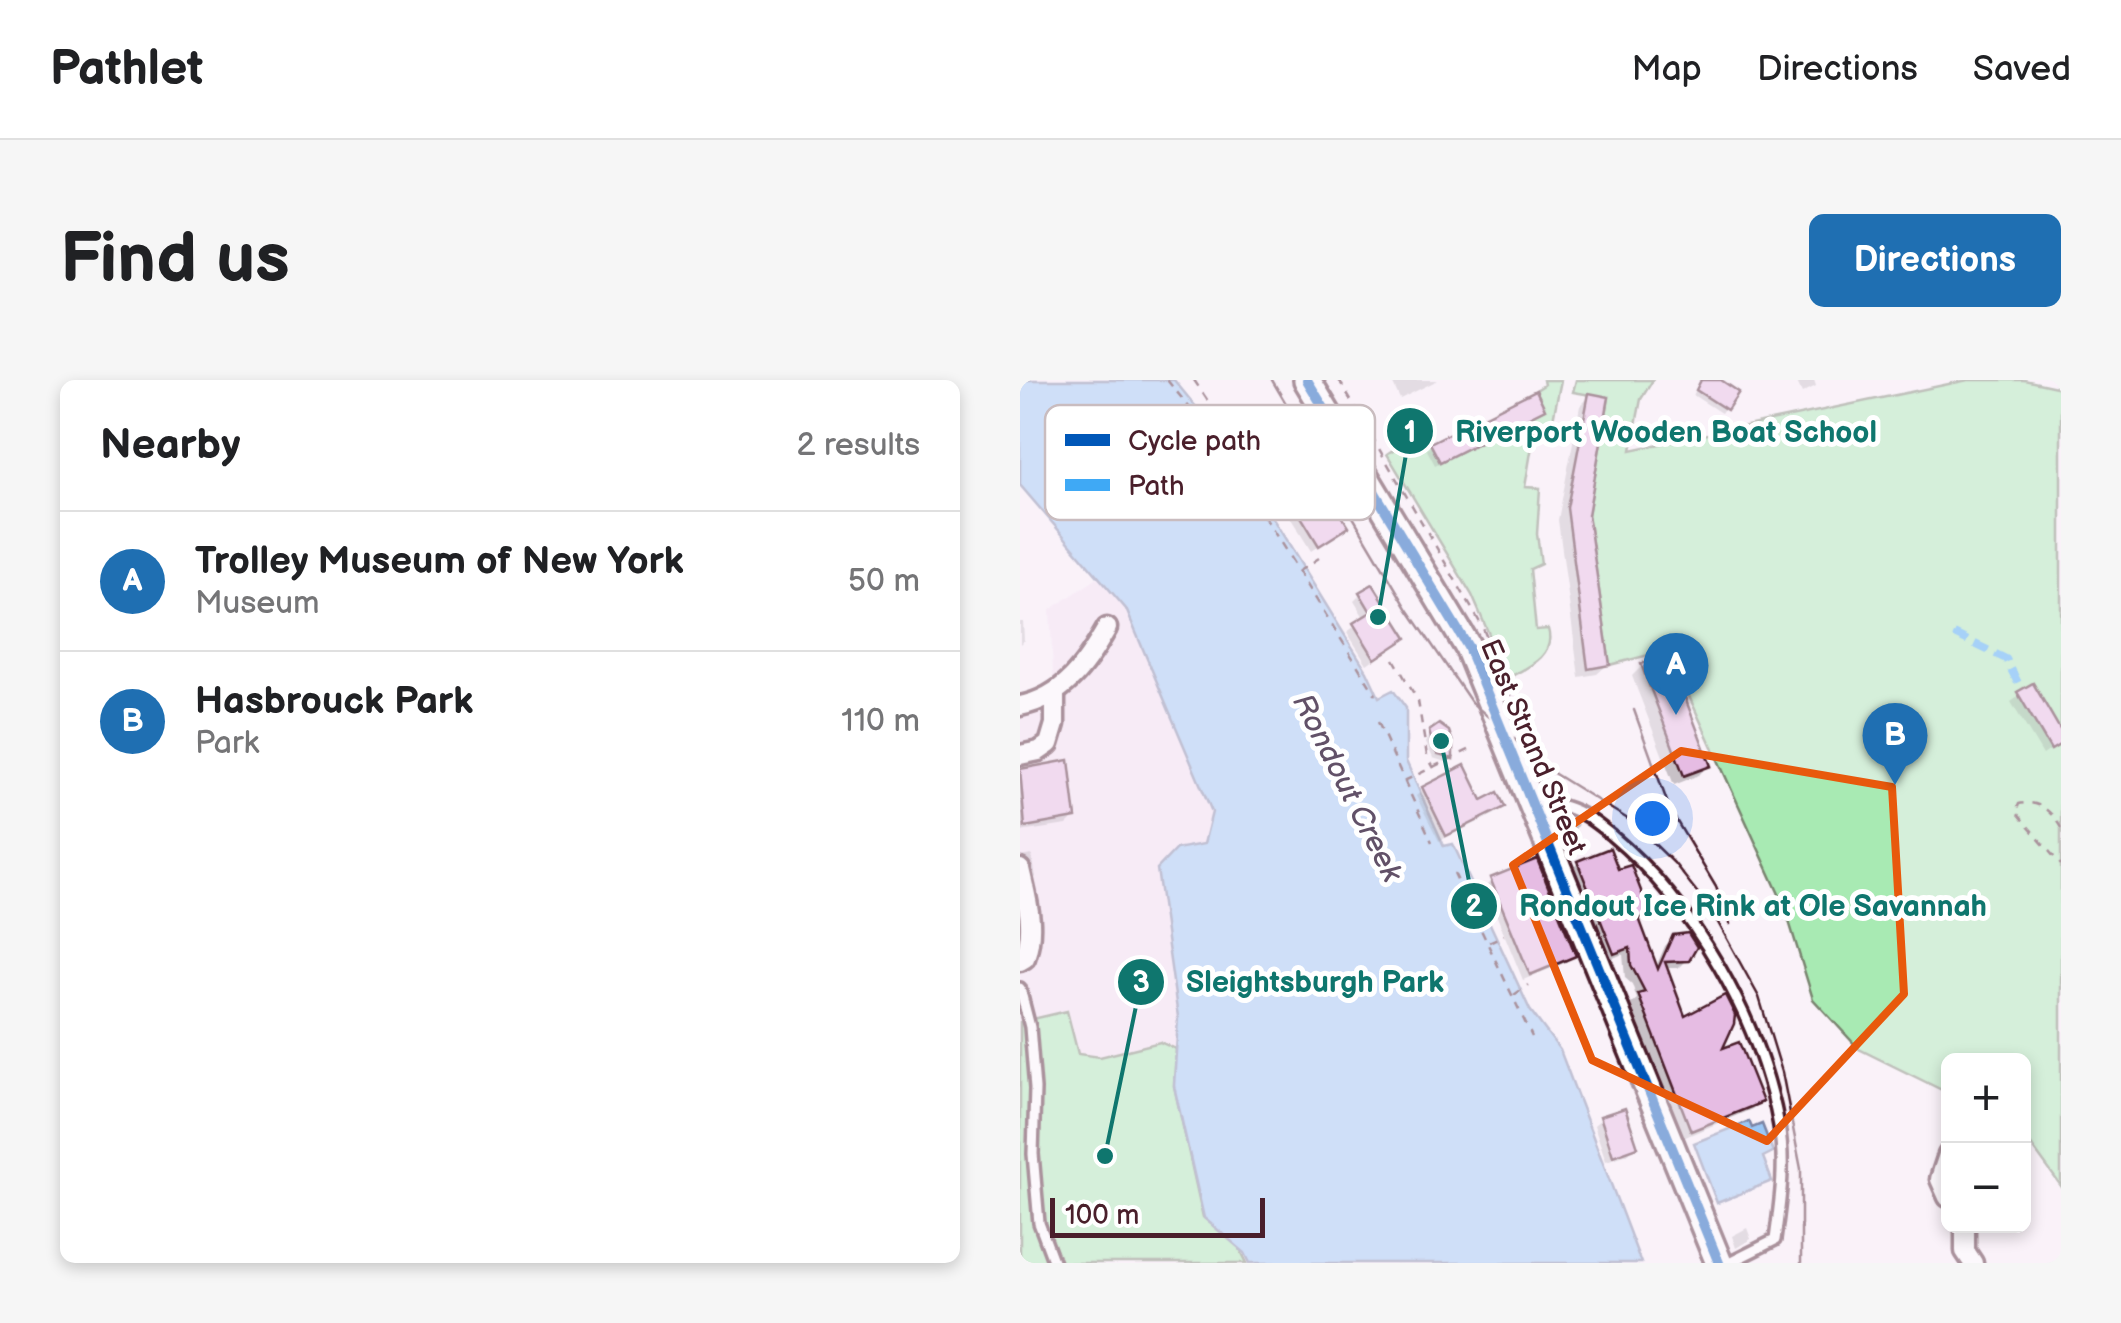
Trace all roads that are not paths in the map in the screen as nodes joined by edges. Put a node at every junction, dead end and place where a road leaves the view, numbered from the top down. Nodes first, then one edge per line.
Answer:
1 (1308, 380) edge
2 (1323, 405) edge
3 (1375, 491) edge
4 (1107, 628) dead end
5 (1054, 694) junction
6 (1020, 706) edge
7 (1020, 756) edge
8 (1536, 809) junction
9 (1020, 869) edge
10 (1020, 961) edge
11 (1020, 988) edge
12 (1965, 1233) edge
13 (1054, 1263) edge
14 (1719, 1263) edge
15 (1728, 1263) edge
16 (1973, 1263) edge

1 - 2 street, East Strand Street
3 - 8 street, East Strand Street
4 - 5 street
5 - 6 street
5 - 7 street
8 - 14 street, East Strand Street
8 - 15 lane
9 - 10 street
11 - 13 lane
12 - 16 street

